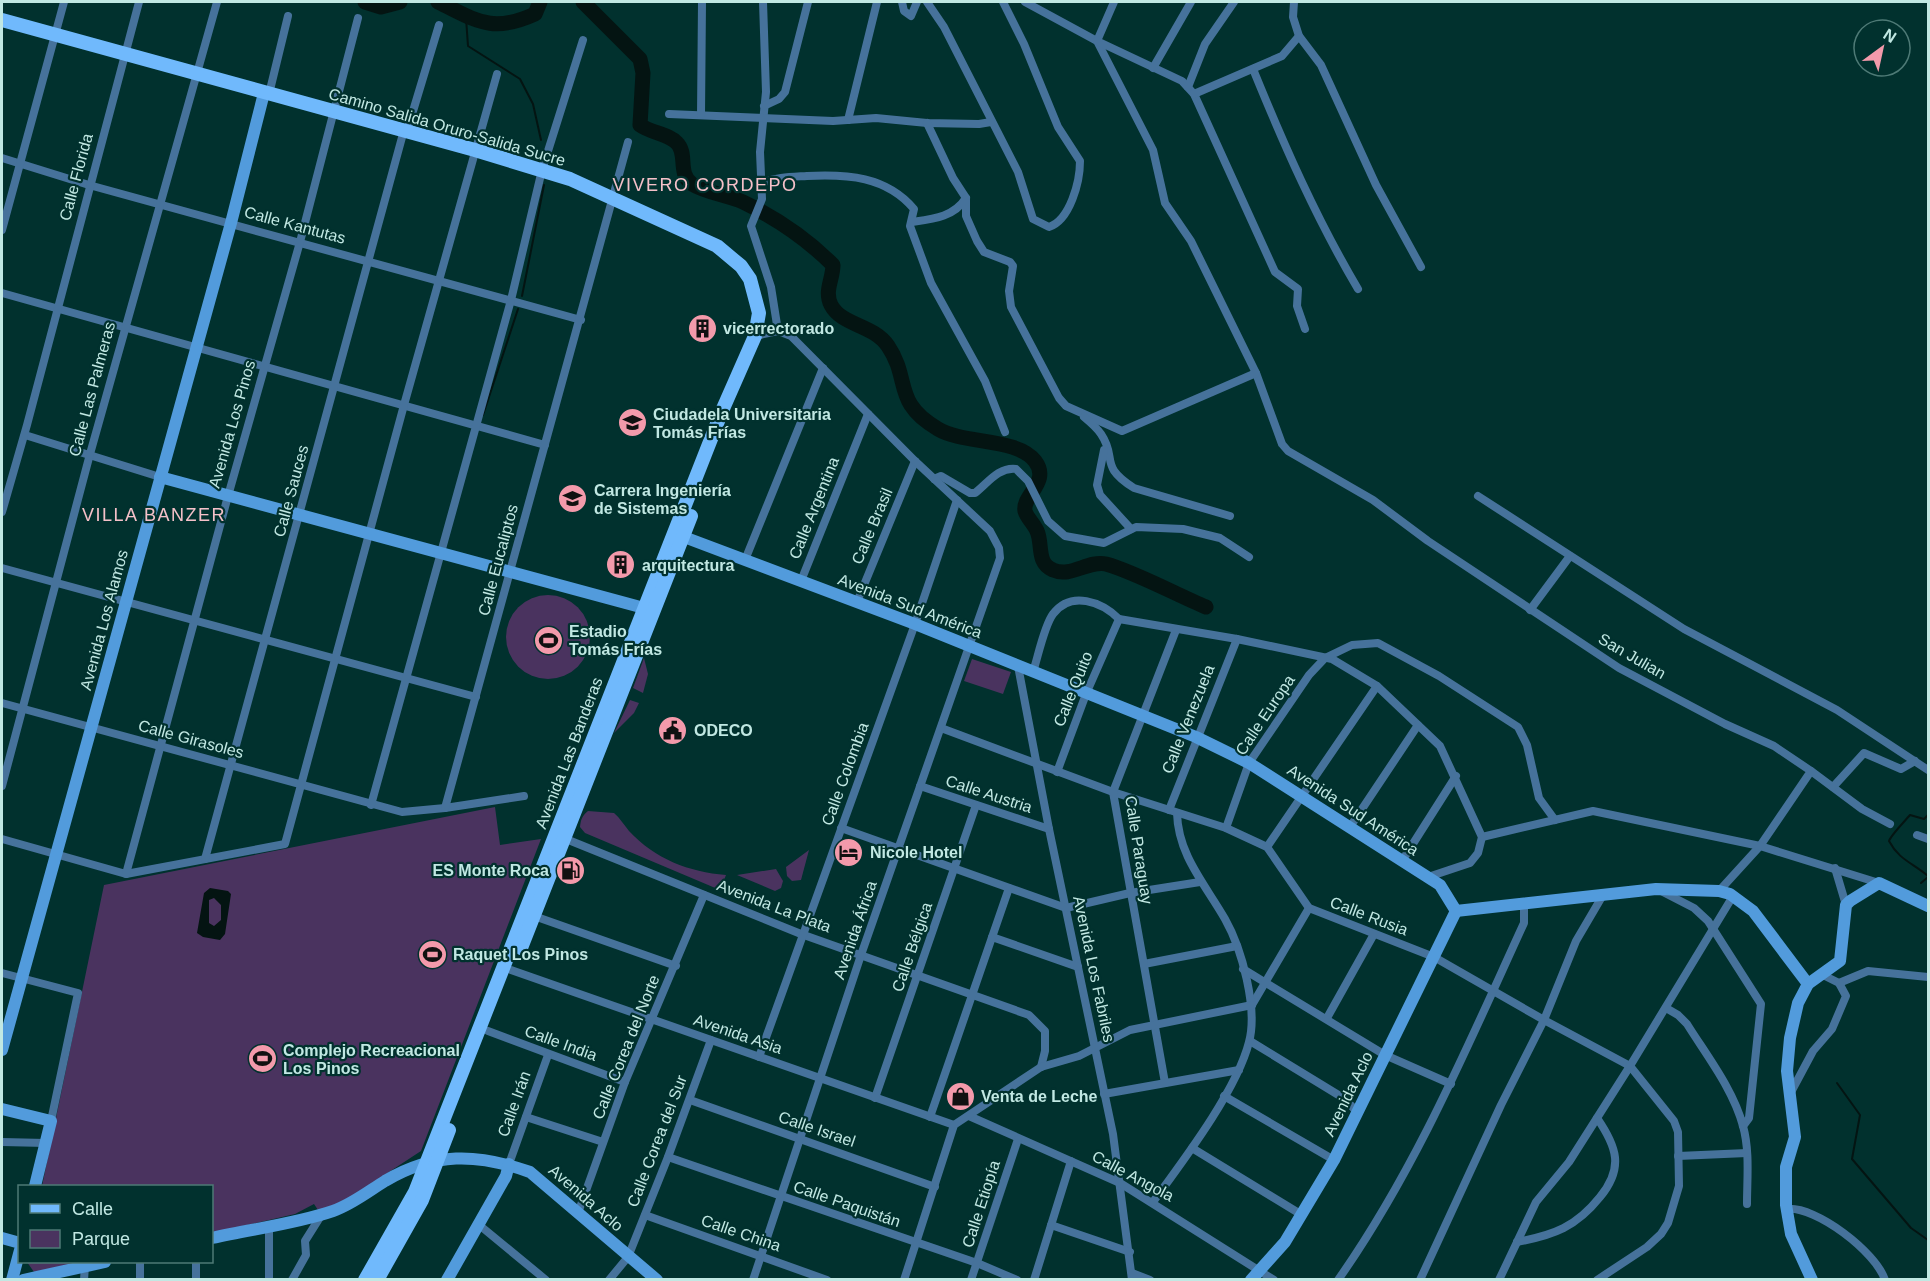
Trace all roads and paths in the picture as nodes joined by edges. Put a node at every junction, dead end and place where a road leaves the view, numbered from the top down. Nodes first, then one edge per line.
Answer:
1 (64, 2) edge
2 (139, 2) edge
3 (217, 2) edge
4 (702, 2) edge
5 (763, 2) edge
6 (806, 2) edge
7 (877, 2) edge
8 (902, 2) edge
9 (917, 2) edge
10 (927, 2) edge
11 (1003, 2) edge
12 (1025, 2) edge
13 (1114, 2) edge
14 (1191, 2) edge
15 (1234, 2) edge
16 (1294, 2) edge
17 (288, 16) dead end
18 (358, 18) dead end
19 (2, 20) edge
20 (439, 25) dead end
21 (54, 35) junction
22 (1299, 36) junction
23 (583, 40) dead end
24 (1096, 40) junction
25 (124, 54) junction
26 (1153, 68) junction
27 (1253, 69) junction
28 (196, 74) junction
29 (497, 74) dead end
30 (1191, 91) junction
31 (266, 93) junction
32 (764, 106) junction
33 (334, 112) junction
34 (669, 114) dead end
35 (701, 115) junction
36 (763, 118) junction
37 (848, 120) junction
38 (991, 122) junction
39 (927, 123) junction
40 (405, 131) junction
41 (628, 142) dead end
42 (475, 150) junction
43 (2, 158) edge
44 (21, 163) junction
45 (542, 170) junction
46 (761, 183) junction
47 (89, 185) junction
48 (613, 196) junction
49 (966, 198) junction
50 (161, 204) junction
51 (912, 222) junction
52 (231, 223) junction
53 (2, 230) edge
54 (300, 242) junction
55 (370, 261) junction
56 (1421, 267) dead end
57 (439, 279) junction
58 (1358, 289) dead end
59 (2, 293) edge
60 (511, 300) junction
61 (57, 308) junction
62 (581, 320) junction
63 (124, 328) junction
64 (1305, 329) dead end
65 (778, 331) junction
66 (755, 336) junction
67 (196, 346) junction
68 (266, 366) junction
69 (823, 368) junction
70 (1256, 373) junction
71 (334, 385) junction
72 (733, 390) joint
73 (404, 405) junction
74 (1080, 412) junction
75 (868, 414) junction
76 (475, 424) junction
77 (1005, 432) dead end
78 (25, 435) junction
79 (1106, 444) junction
80 (545, 445) junction
81 (90, 454) junction
82 (915, 461) junction
83 (160, 477) junction
84 (934, 479) junction
85 (228, 496) junction
86 (1478, 496) dead end
87 (957, 500) junction
88 (2, 512) edge
89 (300, 515) junction
90 (1230, 516) dead end
91 (1131, 529) junction
92 (370, 534) junction
93 (680, 535) junction
94 (440, 553) junction
95 (1570, 555) junction
96 (1249, 556) dead end
97 (745, 560) junction
98 (2, 568) edge
99 (511, 572) junction
100 (801, 581) junction
101 (57, 583) junction
102 (857, 602) junction
103 (126, 603) junction
104 (644, 608) junction
105 (1530, 610) junction
106 (1119, 619) junction
107 (194, 622) junction
108 (915, 624) junction
109 (1176, 630) junction
110 (1237, 639) junction
111 (265, 642) junction
112 (970, 646) junction
113 (1326, 658) junction
114 (335, 659) junction
115 (1018, 666) junction
116 (1034, 672) junction
117 (406, 680) junction
118 (1377, 686) junction
119 (1086, 694) junction
120 (476, 697) junction
121 (2, 703) edge
122 (23, 709) junction
123 (1141, 714) junction
124 (1418, 725) junction
125 (91, 727) junction
126 (941, 728) junction
127 (1196, 736) junction
128 (162, 747) junction
129 (1915, 761) junction
130 (1249, 763) junction
131 (1037, 764) junction
132 (232, 765) junction
133 (1929, 770) edge
134 (1811, 771) junction
135 (1056, 772) junction
136 (1456, 776) junction
137 (302, 784) junction
138 (2, 786) edge
139 (920, 786) junction
140 (1833, 787) junction
141 (1113, 792) junction
142 (524, 796) dead end
143 (1300, 796) junction
144 (371, 805) junction
145 (976, 805) junction
146 (445, 808) junction
147 (1173, 811) junction
148 (1555, 820) junction
149 (1890, 824) dead end
150 (1350, 827) junction
151 (841, 828) junction
152 (1226, 828) junction
153 (1049, 829) junction
154 (1917, 835) dead end
155 (560, 837) junction
156 (1482, 837) junction
157 (2, 839) edge
158 (1929, 839) edge
159 (1760, 846) junction
160 (1267, 848) junction
161 (898, 849) junction
162 (56, 852) junction
163 (205, 859) junction
164 (1402, 861) junction
165 (1835, 868) junction
166 (954, 869) junction
167 (126, 874) junction
168 (1428, 877) junction
169 (1200, 882) junction
170 (1879, 883) junction
171 (1009, 888) junction
172 (1656, 889) junction
173 (1719, 891) junction
174 (1130, 894) junction
175 (704, 895) junction
176 (1603, 895) junction
177 (1733, 896) junction
178 (1524, 902) junction
179 (1927, 904) edge
180 (1846, 905) junction
181 (1066, 908) junction
182 (1309, 908) junction
183 (1456, 911) junction
184 (534, 916) junction
185 (1713, 928) junction
186 (801, 934) junction
187 (1374, 934) junction
188 (992, 937) junction
189 (1237, 946) junction
190 (861, 955) junction
191 (1434, 957) junction
192 (1144, 964) junction
193 (676, 966) junction
194 (1078, 967) junction
195 (1243, 969) junction
196 (511, 970) junction
197 (2, 974) edge
198 (1821, 974) junction
199 (918, 975) junction
200 (1929, 977) edge
201 (20, 978) junction
202 (1267, 981) junction
203 (1839, 983) junction
204 (1808, 984) junction
205 (1493, 990) junction
206 (973, 995) junction
207 (1252, 1005) junction
208 (1666, 1008) junction
209 (1327, 1018) junction
210 (652, 1020) junction
211 (1544, 1020) junction
212 (1156, 1024) junction
213 (488, 1031) junction
214 (711, 1040) junction
215 (1250, 1041) junction
216 (1095, 1049) junction
217 (2, 1050) edge
218 (548, 1054) junction
219 (1385, 1055) junction
220 (759, 1057) junction
221 (1630, 1066) junction
222 (1041, 1067) junction
223 (1239, 1070) junction
224 (821, 1080) junction
225 (625, 1082) junction
226 (1165, 1083) junction
227 (1451, 1084) junction
228 (1104, 1094) junction
229 (1790, 1094) junction
230 (1224, 1096) junction
231 (875, 1098) junction
232 (690, 1100) junction
233 (2, 1109) edge
234 (1357, 1112) junction
235 (969, 1116) junction
236 (525, 1117) junction
237 (930, 1117) junction
238 (1598, 1118) junction
239 (51, 1121) junction
240 (954, 1125) junction
241 (1743, 1126) junction
242 (1018, 1138) junction
243 (799, 1139) junction
244 (2, 1142) edge
245 (603, 1142) junction
246 (46, 1143) junction
247 (1192, 1148) junction
248 (1747, 1153) junction
249 (1678, 1156) junction
250 (668, 1157) junction
251 (433, 1160) junction
252 (1334, 1160) junction
253 (1071, 1161) junction
254 (509, 1164) junction
255 (1120, 1183) junction
256 (35, 1185) edge
257 (935, 1186) junction
258 (780, 1196) junction
259 (1153, 1202) junction
260 (1747, 1204) dead end
261 (1787, 1209) junction
262 (578, 1213) junction
263 (323, 1214) junction
264 (645, 1215) junction
265 (1302, 1215) junction
266 (478, 1224) junction
267 (1051, 1225) junction
268 (269, 1226) junction
269 (2, 1238) edge
270 (213, 1238) edge
271 (18, 1242) edge
272 (1517, 1242) junction
273 (916, 1244) junction
274 (1130, 1252) junction
275 (761, 1255) junction
276 (628, 1257) junction
277 (18, 1258) edge
278 (100, 1263) edge
279 (140, 1263) edge
280 (196, 1263) edge
281 (977, 1263) junction
282 (85, 1266) junction
283 (1256, 1275) edge
284 (1132, 1276) edge
285 (446, 1279) edge
286 (826, 1279) edge
287 (12, 1280) edge
288 (23, 1280) edge
289 (84, 1280) edge
290 (140, 1280) edge
291 (196, 1280) edge
292 (269, 1280) edge
293 (292, 1280) edge
294 (365, 1280) edge
295 (377, 1280) edge
296 (546, 1280) edge
297 (609, 1280) edge
298 (657, 1280) edge
299 (753, 1280) edge
300 (904, 1280) edge
301 (971, 1280) edge
302 (1017, 1280) edge
303 (1034, 1280) edge
304 (1150, 1280) edge
305 (1274, 1280) edge
306 (1338, 1280) edge
307 (1420, 1280) edge
308 (1499, 1280) edge
309 (1596, 1280) edge
310 (1812, 1280) edge
311 (1885, 1280) edge

1 - 21 street
2 - 25 street, Calle Florida
3 - 28 street, Calle Las Palmeras
4 - 35 street
5 - 32 street
6 - 32 street
7 - 37 street
8 - 9 street
10 - 38 street
11 - 38 street
12 - 24 street
13 - 24 street
14 - 26 street
15 - 30 street
16 - 22 street
17 - 31 street
18 - 33 street, Avenida Los Pinos
19 - 21 main road, Camino Salida Oruro-Salida Sucre
20 - 40 street, Calle Sauces
21 - 25 main road, Camino Salida Oruro-Salida Sucre
21 - 44 street
22 - 27 street
22 - 56 street
23 - 45 street
24 - 26 street
24 - 70 street, San Julian
25 - 28 main road, Camino Salida Oruro-Salida Sucre
25 - 47 street, Calle Florida
26 - 30 street
27 - 30 street
27 - 58 street
28 - 31 main road, Camino Salida Oruro-Salida Sucre
28 - 50 street, Calle Las Palmeras
29 - 42 street
30 - 64 street
31 - 33 main road, Camino Salida Oruro-Salida Sucre
31 - 52 street, Avenida Los Alamos
32 - 36 street
33 - 40 main road, Camino Salida Oruro-Salida Sucre
33 - 54 street, Avenida Los Pinos
34 - 35 street
35 - 36 street
36 - 37 street
36 - 46 street
37 - 39 street
38 - 39 street
39 - 49 street
40 - 42 main road, Camino Salida Oruro-Salida Sucre
40 - 55 street, Calle Sauces
41 - 48 street, Calle Eucaliptos
42 - 45 main road, Camino Salida Oruro-Salida Sucre
42 - 57 street
43 - 44 street, Calle Kantutas
44 - 47 street, Calle Kantutas
44 - 53 street
45 - 48 main road, Camino Salida Oruro-Salida Sucre
45 - 60 street
46 - 51 street
46 - 65 street
47 - 50 street, Calle Kantutas
47 - 61 street, Calle Florida
48 - 62 street, Calle Eucaliptos
48 - 66 main road, Camino Salida Oruro-Salida Sucre
49 - 51 street
49 - 74 street
50 - 52 street, Calle Kantutas
50 - 63 street, Calle Las Palmeras
51 - 77 street
52 - 54 street, Calle Kantutas
52 - 67 street, Avenida Los Alamos
54 - 55 street, Calle Kantutas
54 - 68 street, Avenida Los Pinos
55 - 57 street, Calle Kantutas
55 - 71 street, Calle Sauces
57 - 60 street, Calle Kantutas
57 - 73 street
59 - 61 street
60 - 62 street, Calle Kantutas
60 - 76 street
61 - 63 street
61 - 78 street, Calle Florida
62 - 80 street, Calle Eucaliptos
63 - 67 street
63 - 81 street, Calle Las Palmeras
65 - 66 street
65 - 69 street
66 - 72 main road, Camino Salida Oruro-Salida Sucre
67 - 68 street
67 - 83 street, Avenida Los Alamos
68 - 71 street
68 - 85 street, Avenida Los Pinos
69 - 75 street
69 - 97 street
70 - 74 street
70 - 105 street, San Julian
71 - 73 street
71 - 89 street, Calle Sauces
72 - 93 main road, Avenida Las Banderas
73 - 76 street
73 - 92 street
74 - 79 street
75 - 82 street
75 - 100 street, Calle Argentina
76 - 80 street
76 - 94 street
78 - 81 street
78 - 88 street, Calle Florida
79 - 90 street
79 - 91 street
80 - 99 street, Calle Eucaliptos
81 - 83 street
81 - 101 street, Calle Las Palmeras
82 - 84 street
82 - 102 street, Calle Brasil
83 - 85 street
83 - 103 street, Avenida Los Alamos
84 - 87 street
84 - 91 street
85 - 89 street
85 - 107 street, Avenida Los Pinos
86 - 95 street
87 - 108 street, Calle Colombia
87 - 112 street, Avenida África
89 - 92 street
89 - 111 street, Calle Sauces
91 - 96 street
92 - 94 street
92 - 114 street
93 - 97 street, Avenida Sud América
93 - 104 main road, Avenida Las Banderas
93 - 155 main road, Avenida Las Banderas
94 - 99 street
94 - 117 street
95 - 105 street
95 - 129 street
97 - 100 street, Avenida Sud América
98 - 101 street
99 - 104 street
99 - 120 street, Calle Eucaliptos
100 - 102 street, Avenida Sud América
101 - 103 street
101 - 122 street, Calle Las Palmeras
102 - 108 street, Avenida Sud América
103 - 107 street
103 - 125 street, Avenida Los Alamos
104 - 155 main road, Avenida Las Banderas
105 - 134 street, San Julian
106 - 109 street
106 - 116 street
106 - 119 street, Calle Quito
107 - 111 street
107 - 128 street, Avenida Los Pinos
108 - 112 street, Avenida Sud América
108 - 151 street, Calle Colombia
109 - 110 street
109 - 123 street, Calle Paraguay
110 - 113 street
110 - 127 street, Calle Venezuela
111 - 114 street
111 - 132 street, Calle Sauces
112 - 115 street, Avenida Sud América
112 - 126 street, Avenida África
113 - 118 street
113 - 130 street, Calle Europa
113 - 148 street
114 - 117 street
114 - 137 street
115 - 116 street, Avenida Sud América
115 - 131 street, Avenida Los Fabriles
116 - 119 street, Avenida Sud América
117 - 120 street
117 - 144 street
118 - 124 street
118 - 143 street
119 - 123 street, Avenida Sud América
119 - 135 street, Calle Quito
120 - 146 street, Calle Eucaliptos
121 - 122 street, Calle Girasoles
122 - 125 street, Calle Girasoles
122 - 138 street, Calle Las Palmeras
123 - 127 street, Avenida Sud América
123 - 141 street, Calle Paraguay
124 - 136 street
124 - 150 street
125 - 128 street, Calle Girasoles
125 - 162 street, Avenida Los Alamos
126 - 131 street, Calle Rusia
126 - 139 street, Avenida África
127 - 130 street, Avenida Sud América
127 - 147 street, Calle Venezuela
128 - 132 street, Calle Girasoles
128 - 167 street, Avenida Los Pinos
129 - 133 street
129 - 140 street
130 - 143 street, Avenida Sud América
130 - 152 street, Calle Europa
131 - 135 street, Calle Rusia
131 - 153 street, Avenida Los Fabriles
132 - 137 street, Calle Girasoles
132 - 163 street, Calle Sauces
134 - 140 street, San Julian
134 - 159 street
135 - 141 street, Calle Rusia
136 - 156 street
136 - 164 street
137 - 144 street, Calle Girasoles
137 - 163 street
139 - 145 street, Calle Austria
139 - 161 street, Avenida África
140 - 149 street, San Julian
141 - 147 street, Calle Rusia
141 - 174 street, Calle Paraguay
142 - 146 street, Calle Girasoles
143 - 150 street, Avenida Sud América
143 - 160 street
144 - 146 street, Calle Girasoles
145 - 153 street, Calle Austria
145 - 166 street, Calle Bélgica
147 - 152 street, Calle Rusia
147 - 169 street
148 - 156 street
148 - 159 street
150 - 164 street, Avenida Sud América
151 - 161 street
151 - 186 street, Calle Colombia
152 - 160 street, Calle Rusia
153 - 181 street, Avenida Los Fabriles
154 - 158 street
155 - 175 street, Avenida La Plata
155 - 184 main road, Avenida Las Banderas
155 - 251 main road, Avenida Las Banderas
156 - 168 street
157 - 162 street
159 - 165 street
159 - 173 street
160 - 182 street, Calle Rusia
161 - 166 street
161 - 190 street, Avenida África
162 - 167 street
162 - 201 street, Avenida Los Alamos
163 - 167 street
164 - 168 street, Avenida Sud América
165 - 170 street
165 - 180 street
166 - 171 street
166 - 199 street, Calle Bélgica
168 - 183 street, Avenida Sud América
169 - 174 street
169 - 189 street
170 - 179 street
170 - 180 street
171 - 181 street
171 - 188 street
172 - 173 street
172 - 176 street
172 - 185 street
173 - 177 street
174 - 181 street
174 - 192 street, Calle Paraguay
175 - 186 street, Avenida La Plata
175 - 193 street, Calle Corea del Norte
176 - 178 street
176 - 211 street
177 - 185 street
177 - 204 street
178 - 183 street
178 - 205 street
180 - 198 street
181 - 194 street, Avenida Los Fabriles
182 - 187 street, Calle Rusia
182 - 202 street
183 - 191 street, Avenida Aclo
184 - 193 street
184 - 196 main road, Avenida Las Banderas
185 - 208 street
185 - 241 street
186 - 190 street, Avenida La Plata
186 - 220 street, Calle Colombia
187 - 191 street, Calle Rusia
187 - 209 street
188 - 194 street
188 - 206 street
189 - 192 street
189 - 195 street
190 - 199 street, Avenida La Plata
190 - 224 street, Avenida África
191 - 205 street, Calle Rusia
191 - 219 street, Avenida Aclo
192 - 212 street, Calle Paraguay
193 - 210 street, Calle Corea del Norte
194 - 216 street, Avenida Los Fabriles
195 - 202 street
195 - 207 street
196 - 210 street, Avenida Asia
196 - 213 main road, Avenida Las Banderas
197 - 201 street
198 - 203 street
198 - 204 street
199 - 206 street, Avenida La Plata
199 - 231 street, Calle Bélgica
200 - 203 street
201 - 217 street, Avenida Los Alamos
201 - 239 street
202 - 207 street
202 - 209 street
203 - 229 street
204 - 229 street
205 - 211 street, Calle Rusia
205 - 227 street
206 - 222 street, Avenida La Plata
206 - 237 street
207 - 212 street
207 - 215 street
208 - 221 street
208 - 241 street
209 - 219 street
210 - 214 street, Avenida Asia
210 - 225 street, Calle Corea del Norte
211 - 221 street, Calle Rusia
211 - 307 street
212 - 216 street
212 - 226 street, Calle Paraguay
213 - 218 street, Calle India
213 - 251 main road, Avenida Las Banderas
214 - 220 street, Avenida Asia
214 - 232 street, Calle Corea del Sur
215 - 223 street
215 - 234 street
216 - 222 street
216 - 228 street, Avenida Los Fabriles
218 - 225 street, Calle India
218 - 236 street, Calle Irán
219 - 227 street
219 - 234 street, Avenida Aclo
220 - 224 street, Avenida Asia
221 - 238 street
221 - 249 street
222 - 235 street
223 - 226 street
223 - 230 street
224 - 231 street, Avenida Asia
224 - 243 street, Avenida África
225 - 245 street, Calle Corea del Norte
226 - 228 street
227 - 306 street
228 - 255 street, Avenida Los Fabriles
229 - 261 street
230 - 247 street
230 - 252 street
231 - 237 street, Avenida Asia
232 - 243 street, Calle Israel
232 - 250 street, Calle Corea del Sur
233 - 239 street
234 - 252 street, Avenida Aclo
235 - 240 street
235 - 242 street, Calle Angola
236 - 245 street
236 - 254 street, Calle Irán
237 - 240 street, Avenida Asia
238 - 272 street
238 - 272 street
239 - 246 street
240 - 257 street
241 - 248 street
242 - 253 street, Calle Angola
242 - 281 street, Calle Etiopía
243 - 257 street, Calle Israel
243 - 258 street, Avenida África
244 - 246 street
245 - 262 street, Calle Corea del Norte
246 - 256 street
247 - 259 street
247 - 265 street
248 - 249 street
248 - 260 street
249 - 309 street
250 - 258 street, Calle Paquistán
250 - 264 street, Calle Corea del Sur
251 - 254 street, Avenida Aclo
251 - 263 street, Avenida Aclo
251 - 294 main road, Avenida Las Banderas
251 - 295 main road, Avenida Las Banderas
252 - 265 street, Avenida Aclo
253 - 255 street, Calle Angola
253 - 267 street
254 - 262 street, Avenida Aclo
254 - 266 street
255 - 259 street, Calle Angola
255 - 274 street, Avenida Los Fabriles
257 - 273 street
258 - 273 street, Calle Paquistán
258 - 275 street, Avenida África
259 - 283 street, Calle Angola
261 - 310 street
261 - 311 street
262 - 276 street, Avenida Aclo
263 - 268 street, Avenida Aclo
263 - 293 street
264 - 275 street, Calle China
264 - 276 street, Calle Corea del Sur
265 - 283 street, Avenida Aclo
266 - 285 street
266 - 296 street
267 - 274 street
267 - 303 street
268 - 270 street, Avenida Aclo
268 - 292 street
269 - 271 street
272 - 308 street
273 - 281 street, Calle Paquistán
273 - 300 street
274 - 284 street, Avenida Los Fabriles
275 - 286 street, Calle China
275 - 299 street, Avenida África
276 - 297 street, Calle Corea del Sur
276 - 298 street, Avenida Aclo
277 - 287 street
278 - 282 street
279 - 290 street
280 - 291 street
281 - 301 street, Calle Etiopía
281 - 302 street, Calle Paquistán
282 - 288 street
282 - 289 street
283 - 305 street, Calle Angola
284 - 304 street

